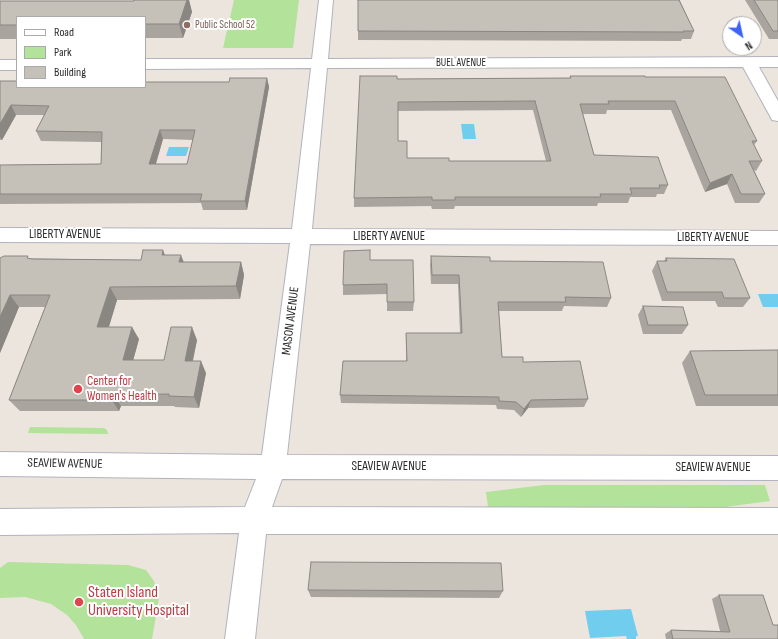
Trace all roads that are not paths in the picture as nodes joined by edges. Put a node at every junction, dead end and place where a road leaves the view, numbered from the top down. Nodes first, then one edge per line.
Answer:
1 (326, 0) edge
2 (748, 62) junction
3 (778, 62) edge
4 (319, 63) junction
5 (146, 64) edge
6 (0, 65) edge
7 (16, 65) edge
8 (778, 116) edge
9 (0, 235) edge
10 (301, 237) junction
11 (778, 238) edge
12 (0, 464) edge
13 (273, 468) junction
14 (778, 468) edge
15 (254, 520) junction
16 (778, 521) edge
17 (0, 522) edge
18 (240, 639) edge

1 - 4 street, MASON AVENUE
2 - 3 street, BUEL AVENUE
2 - 4 street, BUEL AVENUE
2 - 8 street
4 - 5 street, BUEL AVENUE
4 - 10 street, MASON AVENUE
6 - 7 street
9 - 10 street, LIBERTY AVENUE
10 - 11 street, LIBERTY AVENUE
10 - 13 street, MASON AVENUE
12 - 13 street, SEAVIEW AVENUE
13 - 14 street, SEAVIEW AVENUE
13 - 15 street, MASON AVENUE
15 - 16 street
15 - 17 street
15 - 18 street, MASON AVENUE

